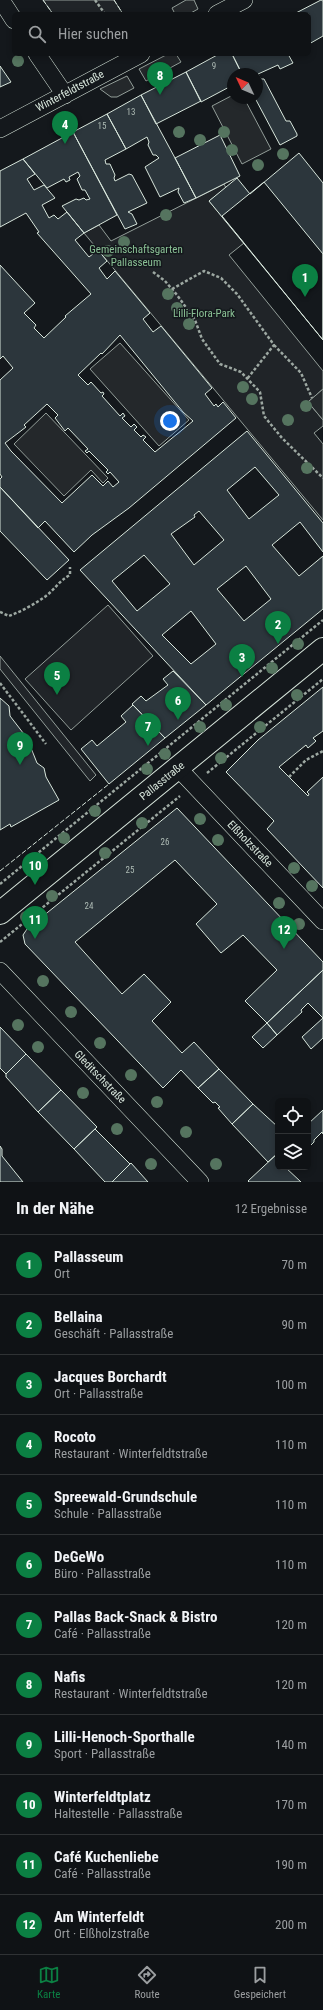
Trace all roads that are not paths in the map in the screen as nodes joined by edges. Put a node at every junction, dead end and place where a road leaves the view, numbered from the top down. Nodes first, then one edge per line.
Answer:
1 (1, 0) edge
2 (244, 0) edge
3 (221, 12) edge
4 (12, 17) edge
5 (38, 56) edge
6 (137, 56) edge
7 (65, 95) junction
8 (0, 129) edge
9 (323, 649) edge
10 (178, 768) junction
11 (0, 913) edge
12 (323, 921) edge
13 (0, 971) edge
14 (200, 1182) edge

1 - 4 street
2 - 3 street
5 - 7 street
6 - 7 street, Winterfeldtstraße
7 - 8 street, Winterfeldtstraße
9 - 10 main road, Pallasstraße
10 - 11 main road, Pallasstraße
10 - 12 street, Elßholzstraße
13 - 14 street, Gleditschstraße

